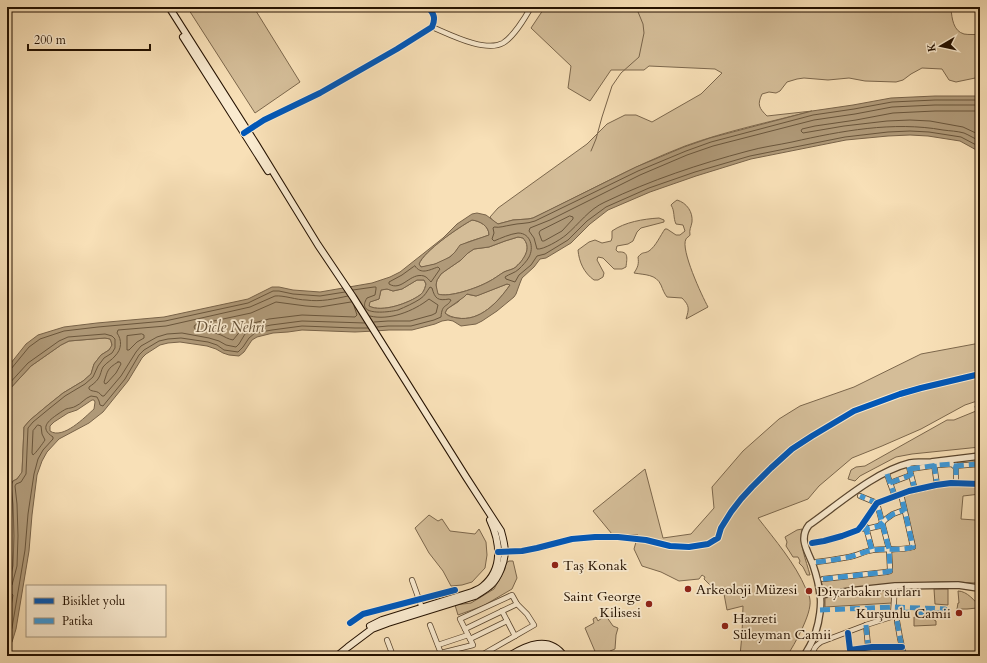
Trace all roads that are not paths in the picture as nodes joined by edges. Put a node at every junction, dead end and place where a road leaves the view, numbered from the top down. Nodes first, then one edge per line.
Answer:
1 (164, 7) edge
2 (169, 7) edge
3 (428, 7) edge
4 (531, 7) edge
5 (432, 27) junction
6 (246, 132) junction
7 (980, 374) edge
8 (980, 456) edge
9 (934, 464) junction
10 (980, 464) edge
11 (956, 465) junction
12 (887, 474) dead end
13 (911, 474) junction
14 (890, 483) junction
15 (956, 483) junction
16 (980, 484) edge
17 (937, 485) junction
18 (915, 490) junction
19 (900, 494) junction
20 (860, 496) dead end
21 (895, 496) junction
22 (877, 503) junction
23 (904, 510) junction
24 (864, 522) junction
25 (882, 522) junction
26 (860, 528) junction
27 (866, 529) junction
28 (812, 543) dead end
29 (889, 549) junction
30 (872, 550) junction
31 (501, 552) junction
32 (816, 562) dead end
33 (980, 568) edge
34 (823, 579) dead end
35 (412, 580) dead end
36 (895, 586) junction
37 (978, 588) junction
38 (455, 590) dead end
39 (820, 595) junction
40 (419, 600) junction
41 (979, 601) edge
42 (517, 604) junction
43 (422, 608) junction
44 (502, 611) junction
45 (507, 621) junction
46 (897, 621) dead end
47 (350, 623) dead end
48 (430, 625) dead end
49 (866, 625) junction
50 (465, 628) junction
51 (848, 632) junction
52 (515, 636) junction
53 (469, 637) junction
54 (387, 640) dead end
55 (438, 645) junction
56 (869, 647) junction
57 (889, 647) junction
58 (902, 647) junction
59 (850, 650) junction
60 (441, 654) edge
61 (331, 656) edge
62 (337, 656) edge
63 (393, 656) edge
64 (480, 656) edge
65 (510, 656) edge
66 (518, 656) edge
67 (559, 656) edge
68 (564, 656) edge
69 (804, 656) edge
70 (813, 656) edge
71 (846, 656) edge
72 (869, 656) edge
73 (888, 656) edge
74 (904, 656) edge

1 - 6 main road
2 - 6 main road
3 - 5 street
4 - 5 street
5 - 6 street
6 - 31 main road
7 - 31 street
8 - 39 street
9 - 11 street
9 - 13 street
9 - 17 street
10 - 11 street
11 - 15 street
12 - 14 street
13 - 14 street
13 - 18 street
14 - 21 street
15 - 16 street
15 - 17 street
17 - 18 street
18 - 19 street
19 - 21 street
19 - 23 street
20 - 22 street
21 - 22 street
22 - 24 street
22 - 25 street
23 - 25 street
23 - 29 street
24 - 26 street
24 - 27 street
25 - 27 street
25 - 29 street
26 - 27 street
26 - 28 street
27 - 30 street
29 - 30 street
29 - 34 street
30 - 32 street
31 - 43 main road
31 - 62 main road
33 - 37 street
35 - 40 street
36 - 37 street
36 - 39 street
36 - 49 street
37 - 41 street
38 - 40 street
39 - 69 street
40 - 43 street
40 - 47 street
42 - 44 street
42 - 50 street
42 - 52 street
43 - 61 main road
44 - 45 street
44 - 50 street
45 - 52 street
45 - 53 street
46 - 58 street
48 - 55 street
49 - 51 street
49 - 56 street
50 - 53 street
51 - 59 street
51 - 70 street
52 - 64 street
53 - 55 street
53 - 60 street
54 - 63 street
55 - 60 street
56 - 57 street
56 - 59 street
56 - 72 street
57 - 58 street
57 - 73 street
58 - 74 street
59 - 71 street
65 - 68 main road
66 - 67 main road

